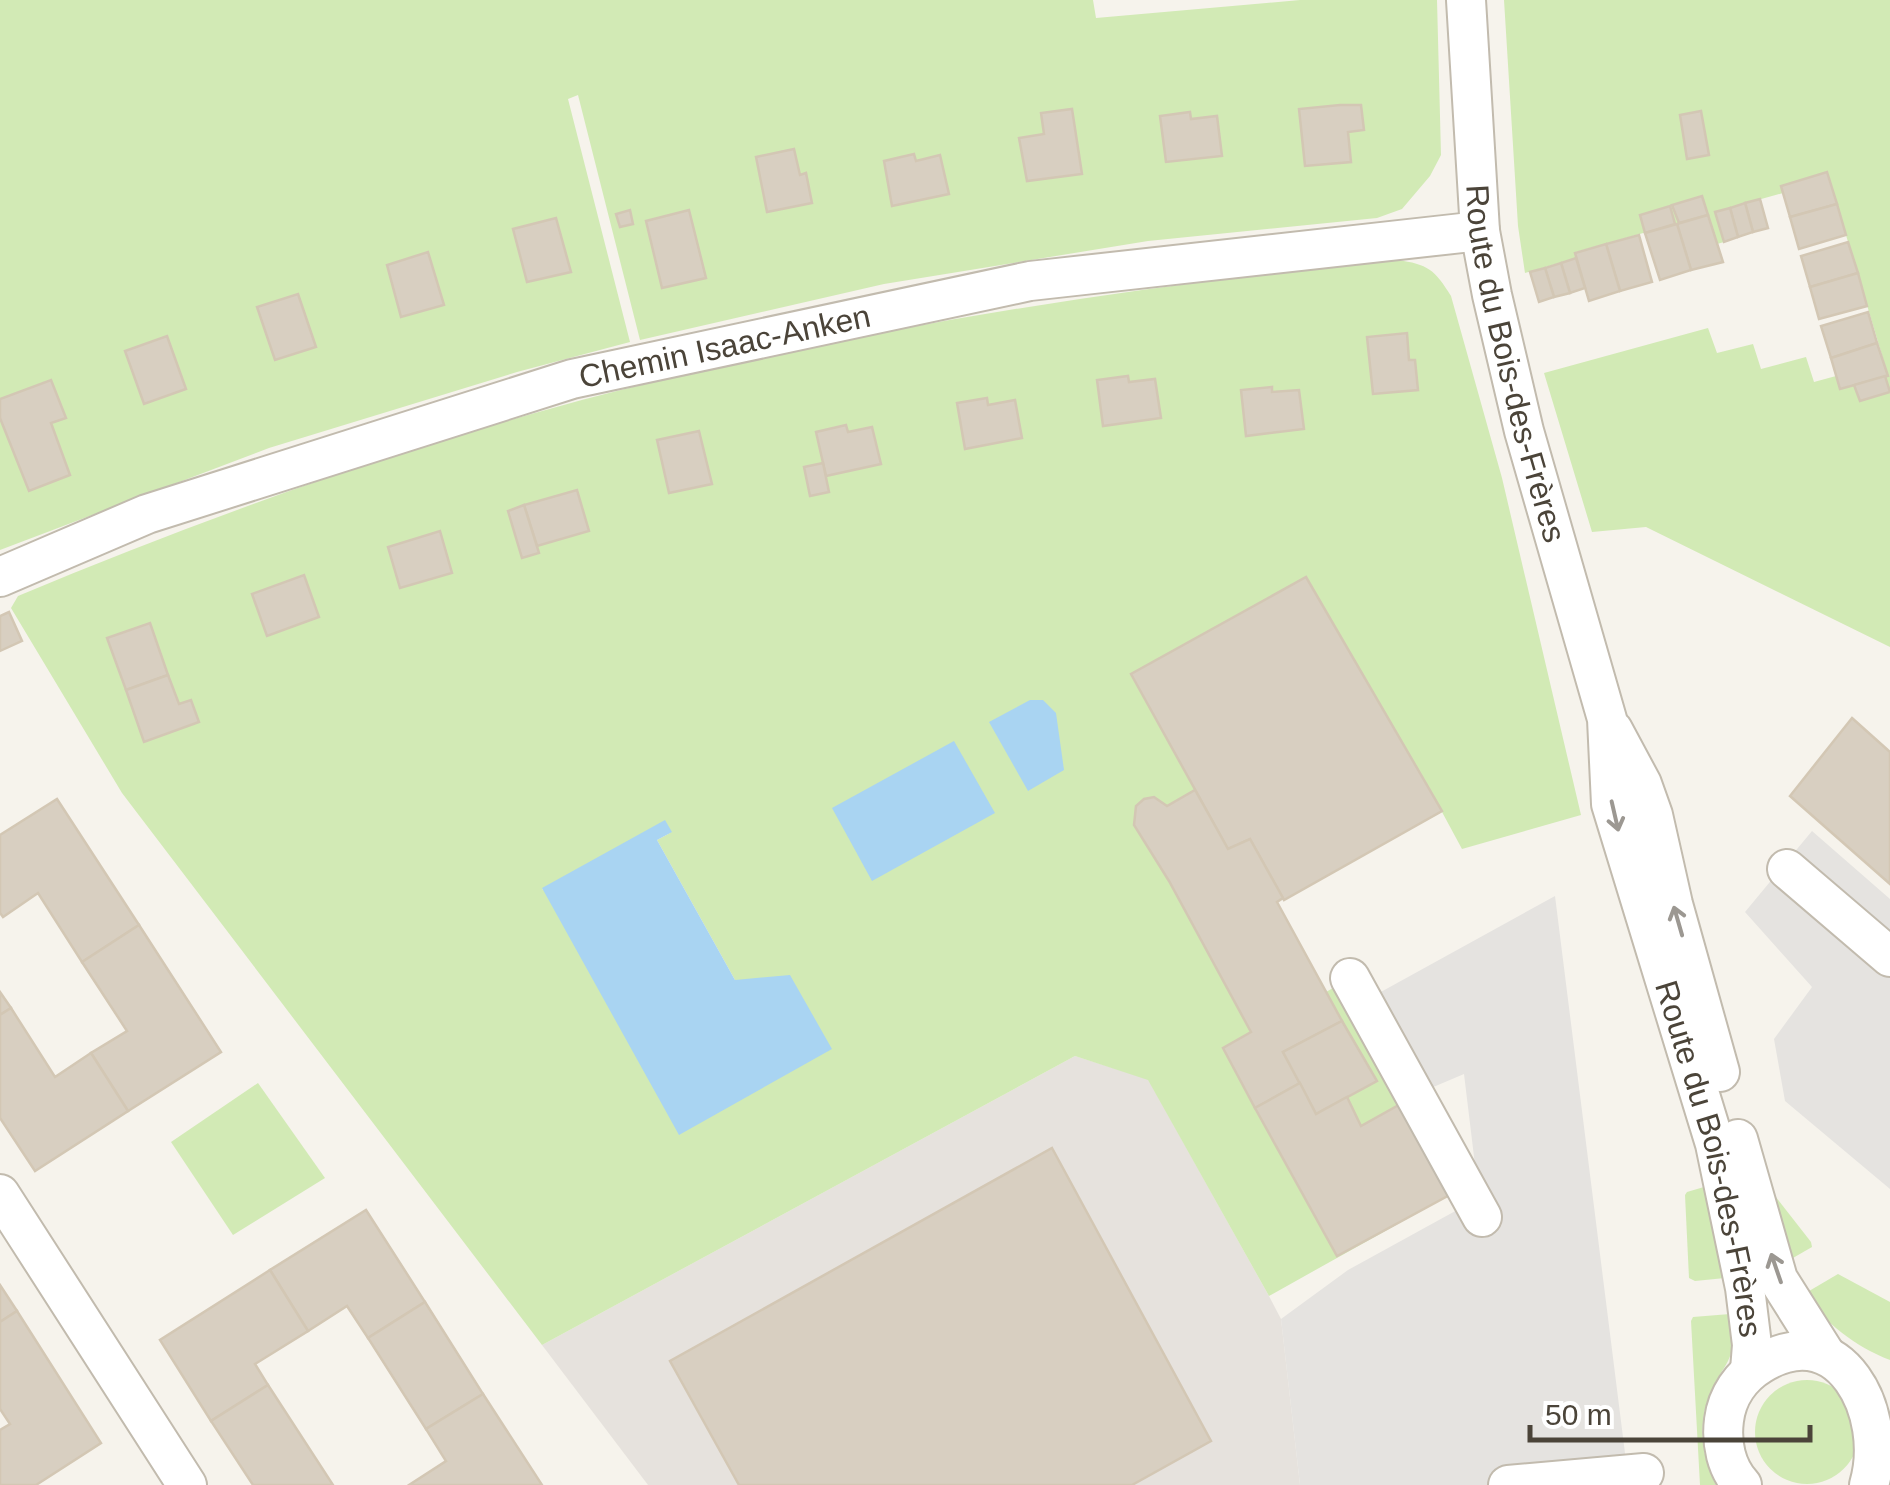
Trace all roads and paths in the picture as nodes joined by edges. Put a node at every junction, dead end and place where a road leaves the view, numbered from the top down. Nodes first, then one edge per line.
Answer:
1 (1466, 0) edge
2 (1480, 231) junction
3 (0, 576) edge
4 (1607, 719) junction
5 (1787, 869) dead end
6 (1890, 956) edge
7 (1350, 978) dead end
8 (0, 1194) edge
9 (1482, 1216) dead end
10 (1824, 1352) junction
11 (1750, 1370) junction
12 (1878, 1375) edge
13 (1881, 1466) edge
14 (1644, 1473) dead end
15 (186, 1485) edge
16 (1508, 1485) edge
17 (1742, 1485) edge

1 - 2 street, Route du Bois-des-Frères
2 - 3 street, Chemin Isaac-Anken
2 - 4 street, Route du Bois-des-Frères
10 -> 4 street, Route du Bois-des-Frères
4 -> 11 street, Route du Bois-des-Frères
5 - 6 street
7 - 9 street
8 - 15 street
10 - 11 street
10 - 12 street
11 - 17 street
12 - 13 street
14 - 16 street

